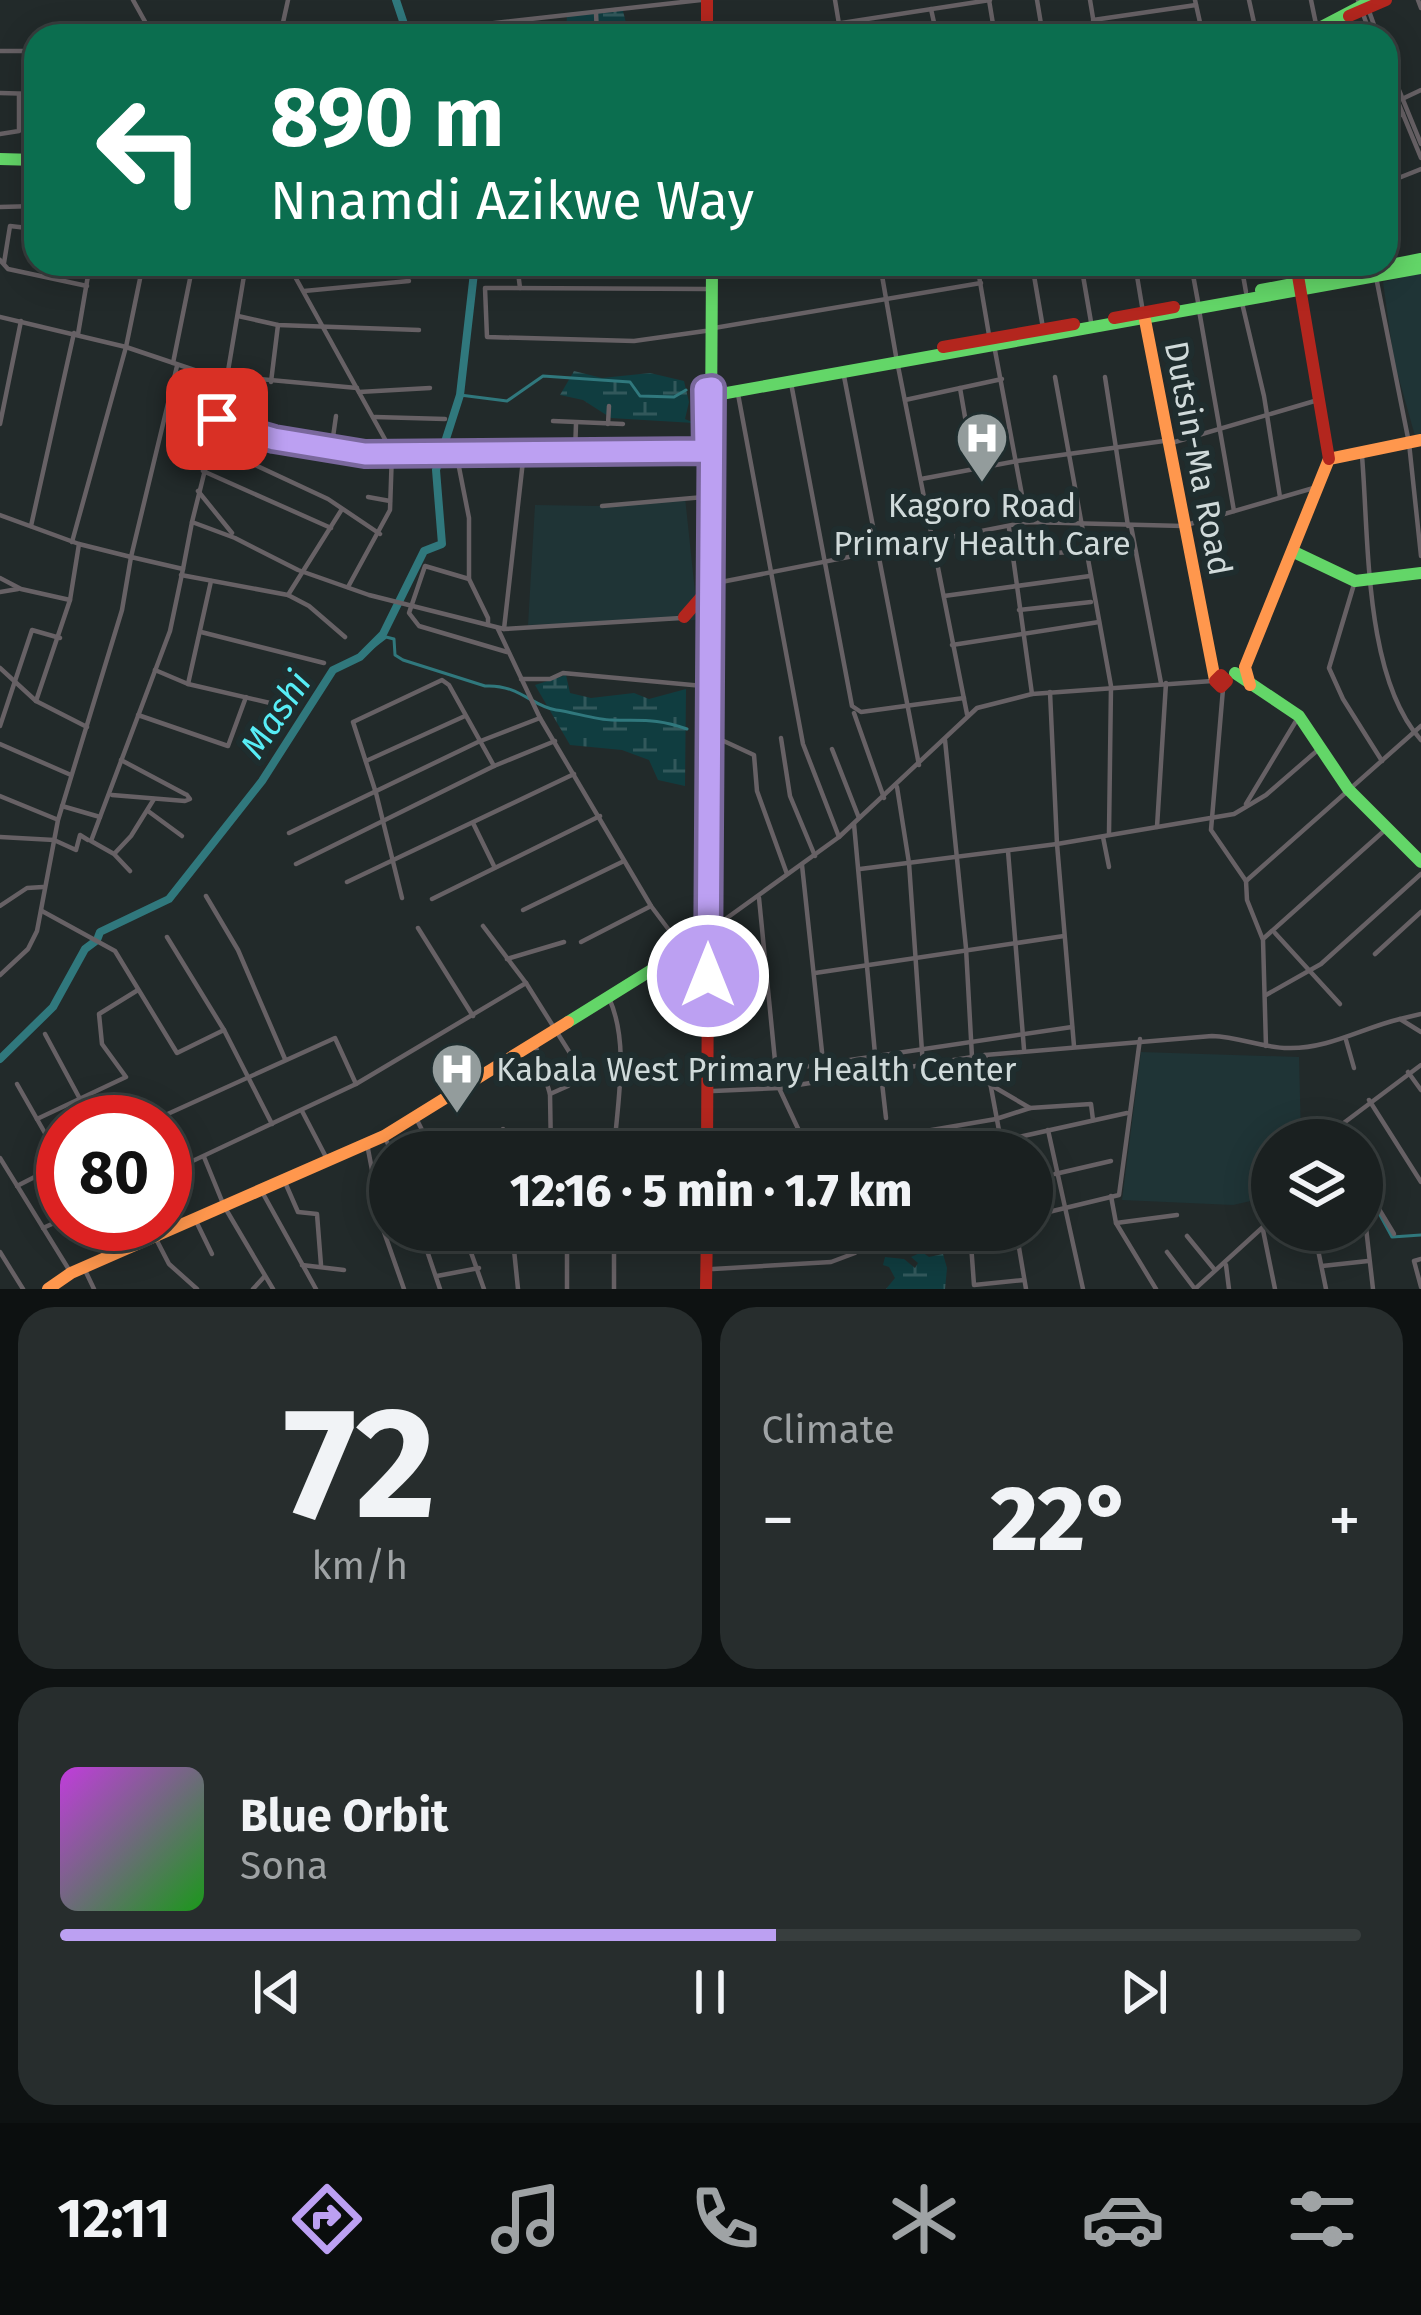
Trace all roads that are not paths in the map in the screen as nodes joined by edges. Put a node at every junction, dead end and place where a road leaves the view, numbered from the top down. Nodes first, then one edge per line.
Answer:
1 (591, 0) edge
2 (707, 0) edge
3 (835, 0) edge
4 (989, 0) edge
5 (1090, 0) edge
6 (1386, 0) edge
7 (1418, 0) edge
8 (1196, 3) edge
9 (1365, 4) edge
10 (1421, 8) edge
11 (931, 9) junction
12 (593, 10) junction
13 (1093, 20) junction
14 (838, 22) junction
15 (482, 24) edge
16 (595, 24) edge
17 (827, 24) edge
18 (934, 24) edge
19 (1094, 24) edge
20 (1329, 24) edge
21 (1398, 89) edge
22 (1421, 90) edge
23 (0, 93) edge
24 (19, 94) junction
25 (24, 94) edge
26 (1402, 99) junction
27 (1398, 102) edge
28 (1403, 114) junction
29 (1398, 116) edge
30 (0, 134) edge
31 (1421, 144) edge
32 (1421, 158) edge
33 (24, 228) edge
34 (2, 262) edge
35 (41, 276) edge
36 (88, 276) edge
37 (141, 276) edge
38 (191, 276) edge
39 (244, 276) edge
40 (295, 276) edge
41 (518, 276) edge
42 (709, 276) edge
43 (710, 276) edge
44 (882, 276) edge
45 (979, 276) edge
46 (1034, 276) edge
47 (1083, 276) edge
48 (1137, 276) edge
49 (1193, 276) edge
50 (1242, 276) edge
51 (1298, 276) edge
52 (1349, 276) edge
53 (1379, 276) edge
54 (1376, 277) junction
55 (409, 281) dead end
56 (980, 283) junction
57 (87, 286) junction
58 (520, 288) junction
59 (1299, 288) junction
60 (706, 290) junction
61 (304, 291) junction
62 (1244, 296) junction
63 (886, 300) junction
64 (1198, 304) junction
65 (0, 316) edge
66 (238, 316) junction
67 (1144, 317) junction
68 (21, 321) junction
69 (1090, 322) junction
70 (278, 325) junction
71 (324, 326) junction
72 (1043, 328) junction
73 (419, 330) dead end
74 (708, 330) junction
75 (76, 334) junction
76 (991, 341) junction
77 (126, 347) junction
78 (897, 358) junction
79 (175, 365) junction
80 (843, 371) junction
81 (1055, 377) dead end
82 (1105, 377) dead end
83 (226, 378) junction
84 (1003, 379) junction
85 (271, 382) junction
86 (791, 383) junction
87 (430, 388) dead end
88 (960, 388) junction
89 (358, 390) junction
90 (709, 392) junction
91 (738, 392) junction
92 (905, 400) junction
93 (1318, 400) junction
94 (609, 406) dead end
95 (336, 416) dead end
96 (1266, 416) junction
97 (375, 417) junction
98 (445, 419) dead end
99 (554, 421) dead end
100 (217, 422) junction
101 (0, 424) edge
102 (576, 424) junction
103 (608, 424) junction
104 (622, 424) dead end
105 (1220, 429) junction
106 (1415, 441) edge
107 (1168, 442) junction
108 (210, 443) junction
109 (1117, 448) junction
110 (1361, 450) junction
111 (331, 451) junction
112 (706, 451) junction
113 (392, 452) junction
114 (456, 452) junction
115 (524, 452) junction
116 (575, 453) junction
117 (1068, 454) junction
118 (1329, 459) junction
119 (1017, 461) junction
120 (974, 469) junction
121 (203, 471) junction
122 (920, 479) junction
123 (1320, 487) junction
124 (198, 490) junction
125 (705, 496) junction
126 (368, 497) dead end
127 (1280, 497) junction
128 (390, 501) junction
129 (602, 506) dead end
130 (342, 509) junction
131 (1234, 511) junction
132 (0, 514) edge
133 (192, 521) junction
134 (1027, 522) junction
135 (1079, 524) junction
136 (1009, 525) junction
137 (32, 526) junction
138 (1129, 526) junction
139 (1183, 526) junction
140 (331, 528) junction
141 (380, 534) junction
142 (236, 538) junction
143 (933, 539) junction
144 (76, 543) junction
145 (875, 550) junction
146 (1085, 551) junction
147 (1294, 552) junction
148 (1012, 556) junction
149 (1421, 556) edge
150 (130, 557) junction
151 (823, 560) junction
152 (770, 571) junction
153 (182, 572) junction
154 (305, 572) junction
155 (1421, 573) edge
156 (1090, 576) junction
157 (0, 578) edge
158 (1372, 578) junction
159 (469, 579) junction
160 (211, 581) junction
161 (1355, 581) junction
162 (1015, 583) junction
163 (348, 588) junction
164 (21, 589) junction
165 (708, 590) junction
166 (0, 592) edge
167 (288, 595) junction
168 (944, 596) junction
169 (70, 600) junction
170 (1093, 602) junction
171 (410, 606) junction
172 (1019, 610) junction
173 (704, 616) junction
174 (684, 617) junction
175 (1099, 622) junction
176 (488, 625) junction
177 (501, 628) junction
178 (201, 632) junction
179 (1023, 634) junction
180 (346, 637) dead end
181 (60, 638) junction
182 (952, 645) junction
183 (507, 652) junction
184 (324, 662) dead end
185 (0, 668) edge
186 (155, 670) junction
187 (11, 681) junction
188 (522, 681) junction
189 (1227, 681) junction
190 (0, 683) edge
191 (1163, 683) junction
192 (188, 684) junction
193 (704, 686) junction
194 (1111, 686) junction
195 (1050, 692) junction
196 (1032, 694) junction
197 (245, 697) junction
198 (964, 698) junction
199 (36, 701) junction
200 (270, 703) dead end
201 (904, 705) junction
202 (853, 711) dead end
203 (967, 714) junction
204 (138, 715) junction
205 (465, 716) junction
206 (1298, 716) junction
207 (540, 718) junction
208 (0, 726) edge
209 (1421, 726) edge
210 (87, 727) junction
211 (1414, 732) junction
212 (709, 735) junction
213 (781, 738) dead end
214 (945, 738) junction
215 (1421, 740) edge
216 (555, 741) junction
217 (478, 742) junction
218 (0, 744) edge
219 (1321, 747) junction
220 (832, 749) dead end
221 (121, 760) junction
222 (366, 760) junction
223 (1382, 761) junction
224 (919, 765) junction
225 (494, 766) junction
226 (574, 774) junction
227 (71, 775) junction
228 (897, 787) junction
229 (1348, 789) junction
230 (376, 793) junction
231 (109, 795) junction
232 (0, 796) edge
233 (884, 798) junction
234 (154, 799) junction
235 (62, 806) junction
236 (1244, 809) junction
237 (148, 811) junction
238 (600, 816) junction
239 (100, 818) junction
240 (1210, 819) junction
241 (58, 820) junction
242 (856, 821) junction
243 (383, 822) junction
244 (472, 823) junction
245 (1157, 827) junction
246 (1385, 830) junction
247 (289, 832) dead end
248 (182, 836) dead end
249 (1106, 836) junction
250 (0, 837) edge
251 (839, 837) junction
252 (54, 840) junction
253 (91, 841) junction
254 (1057, 844) junction
255 (1008, 850) junction
256 (114, 854) junction
257 (815, 856) junction
258 (958, 857) junction
259 (393, 861) junction
260 (624, 861) junction
261 (1421, 862) edge
262 (908, 863) junction
263 (296, 864) dead end
264 (802, 865) junction
265 (1108, 867) dead end
266 (495, 868) junction
267 (860, 869) junction
268 (130, 871) dead end
269 (787, 874) junction
270 (1421, 874) edge
271 (1246, 881) junction
272 (347, 882) dead end
273 (45, 887) junction
274 (206, 896) dead end
275 (759, 897) junction
276 (402, 898) dead end
277 (432, 899) dead end
278 (0, 906) edge
279 (651, 906) junction
280 (523, 910) dead end
281 (42, 911) junction
282 (1421, 912) edge
283 (483, 926) dead end
284 (418, 928) dead end
285 (1274, 931) junction
286 (705, 935) junction
287 (1065, 936) junction
288 (167, 937) dead end
289 (1263, 940) junction
290 (564, 942) dead end
291 (581, 942) dead end
292 (1015, 942) junction
293 (966, 949) junction
294 (684, 950) junction
295 (1375, 954) dead end
296 (916, 957) junction
297 (507, 959) junction
298 (867, 963) junction
299 (1312, 971) junction
300 (815, 973) junction
301 (0, 975) edge
302 (526, 983) junction
303 (138, 989) junction
304 (1265, 995) junction
305 (609, 996) junction
306 (1340, 1004) dead end
307 (1421, 1013) edge
308 (473, 1016) junction
309 (1400, 1019) junction
310 (1072, 1027) junction
311 (224, 1030) junction
312 (556, 1031) junction
313 (1023, 1032) junction
314 (1421, 1032) edge
315 (45, 1034) dead end
316 (1140, 1039) junction
317 (973, 1040) junction
318 (1346, 1040) junction
319 (536, 1044) junction
320 (1074, 1046) junction
321 (1266, 1046) junction
322 (924, 1048) junction
323 (1024, 1049) junction
324 (875, 1054) junction
325 (985, 1055) junction
326 (972, 1057) junction
327 (285, 1059) junction
328 (824, 1062) junction
329 (1421, 1065) edge
330 (923, 1066) junction
331 (1354, 1068) dead end
332 (776, 1071) junction
333 (1408, 1072) junction
334 (881, 1074) junction
335 (249, 1076) junction
336 (825, 1080) junction
337 (17, 1084) dead end
338 (356, 1084) junction
339 (989, 1084) junction
340 (767, 1087) junction
341 (779, 1088) junction
342 (1421, 1090) edge
343 (707, 1092) junction
344 (550, 1094) junction
345 (78, 1095) edge
346 (88, 1095) edge
347 (1369, 1100) junction
348 (192, 1102) edge
349 (1030, 1108) junction
350 (302, 1111) junction
351 (1127, 1113) junction
352 (36, 1117) edge
353 (416, 1118) junction
354 (886, 1118) dead end
355 (1344, 1119) edge
356 (996, 1120) junction
357 (1093, 1120) junction
358 (272, 1124) junction
359 (1048, 1130) junction
360 (393, 1131) edge
361 (423, 1131) edge
362 (551, 1131) edge
363 (615, 1131) edge
364 (704, 1131) edge
365 (705, 1131) edge
366 (799, 1131) edge
367 (930, 1131) edge
368 (999, 1131) edge
369 (1044, 1131) edge
370 (367, 1144) joint
371 (203, 1156) junction
372 (0, 1158) edge
373 (192, 1161) edge
374 (328, 1161) junction
375 (1111, 1161) dead end
376 (1055, 1174) junction
377 (36, 1176) edge
378 (284, 1180) junction
379 (1421, 1182) edge
380 (17, 1186) junction
381 (261, 1190) junction
382 (1111, 1196) junction
383 (224, 1206) junction
384 (1064, 1209) junction
385 (1053, 1211) edge
386 (1177, 1215) dead end
387 (1383, 1216) edge
388 (36, 1217) edge
389 (195, 1219) junction
390 (192, 1220) edge
391 (1116, 1222) junction
392 (1394, 1234) dead end
393 (1187, 1236) dead end
394 (1251, 1238) edge
395 (62, 1251) edge
396 (122, 1251) edge
397 (162, 1251) edge
398 (427, 1251) edge
399 (472, 1251) edge
400 (514, 1251) edge
401 (567, 1251) edge
402 (614, 1251) edge
403 (703, 1251) edge
404 (704, 1251) edge
405 (854, 1251) edge
406 (972, 1251) edge
407 (1019, 1251) edge
408 (1267, 1251) edge
409 (1319, 1251) edge
410 (1367, 1251) edge
411 (1167, 1252) dead end
412 (212, 1254) dead end
413 (1, 1256) edge
414 (1421, 1259) edge
415 (1368, 1261) junction
416 (1226, 1262) junction
417 (302, 1265) junction
418 (321, 1265) junction
419 (1322, 1266) junction
420 (479, 1268) junction
421 (78, 1270) junction
422 (344, 1270) dead end
423 (706, 1270) junction
424 (1215, 1271) junction
425 (436, 1276) junction
426 (264, 1277) junction
427 (1024, 1280) junction
428 (975, 1287) edge
429 (1421, 1287) edge
430 (23, 1289) edge
431 (48, 1289) edge
432 (94, 1289) edge
433 (196, 1289) edge
434 (253, 1289) edge
435 (273, 1289) edge
436 (316, 1289) edge
437 (404, 1289) edge
438 (440, 1289) edge
439 (484, 1289) edge
440 (518, 1289) edge
441 (567, 1289) edge
442 (614, 1289) edge
443 (704, 1289) edge
444 (1026, 1289) edge
445 (1083, 1289) edge
446 (1156, 1289) edge
447 (1195, 1289) edge
448 (1229, 1289) edge
449 (1275, 1289) edge
450 (1327, 1289) edge
451 (1373, 1289) edge

1 - 12 street
2 - 12 street
3 - 14 street
4 - 11 street
5 - 13 street
6 - 9 main road
7 - 10 street
8 - 13 street
9 - 20 main road
11 - 14 street
11 - 18 street
12 - 15 street
12 - 16 street
13 - 19 street
14 - 17 street
21 - 26 street
22 - 26 street
23 - 24 street
24 - 25 street
24 - 30 street
26 - 31 street
27 - 28 street
28 - 29 street
28 - 32 street
33 - 34 street
35 - 57 street
36 - 57 street
37 - 77 street
38 - 79 street
39 - 66 street
40 - 61 street
41 - 58 street
42 - 60 main road
43 - 74 main road
44 - 63 street
45 - 56 street
46 - 72 street
47 - 69 street
48 - 67 street, Dutsin-Ma Road
49 - 64 street
50 - 62 street
51 - 59 main road
52 - 59 main road
53 - 54 main road
54 - 59 main road
54 - 106 street
55 - 61 street
56 - 63 street
56 - 76 street
57 - 75 street
58 - 60 street
58 - 74 street
59 - 62 main road
59 - 93 main road
60 - 74 main road
61 - 71 street
62 - 64 main road
62 - 96 street
63 - 74 street
63 - 78 street
64 - 67 main road
64 - 105 street
65 - 68 street
66 - 70 street
66 - 83 street
67 - 69 main road
67 - 76 main road
67 - 107 main road, Dutsin-Ma Road
68 - 75 street
68 - 101 street
69 - 72 main road
70 - 71 street
70 - 85 street
71 - 73 street
71 - 89 street
72 - 76 main road
74 - 90 main road
75 - 77 street
75 - 137 street
76 - 78 main road
76 - 84 street
77 - 79 street
77 - 144 street
78 - 80 main road
78 - 90 main road
78 - 92 street
79 - 83 street
79 - 150 street
80 - 86 main road
80 - 145 street
81 - 117 street
82 - 109 street
83 - 85 street
83 - 100 street
84 - 88 street
84 - 119 street
85 - 89 street
86 - 91 main road
86 - 151 street
87 - 89 street
88 - 92 street
88 - 120 street
89 - 97 street
90 - 91 main road
90 - 112 main road
90 - 165 main road
91 - 152 street
92 - 122 street
93 - 96 street
93 - 118 main road
94 - 103 street
95 - 111 street
96 - 105 street
96 - 127 street
97 - 98 street
97 - 113 street
99 - 102 street
100 - 108 street
100 - 111 street
102 - 103 street
102 - 116 street
103 - 104 street
105 - 107 street
105 - 131 street
106 - 110 main road
106 - 149 street
107 - 109 street
107 - 139 main road, Dutsin-Ma Road
108 - 121 street
108 - 130 street
109 - 117 street
109 - 138 street
110 - 118 main road
110 - 158 street
111 - 113 street
112 - 116 street
112 - 125 main road
113 - 114 street
113 - 128 street
114 - 115 street
114 - 159 street
115 - 116 street
115 - 177 street
117 - 119 street
117 - 135 street
118 - 123 main road
119 - 120 street
119 - 134 street
120 - 122 street
121 - 124 street
121 - 140 street
122 - 143 street
123 - 127 street
123 - 147 main road
124 - 133 street
124 - 142 street
125 - 129 street
125 - 165 main road
126 - 128 street
127 - 131 street
128 - 141 street
130 - 140 street
130 - 141 street
131 - 139 street
132 - 137 street
133 - 142 street
133 - 153 street
134 - 135 street
134 - 136 street
135 - 138 street
135 - 146 street
136 - 143 street
136 - 148 street
137 - 144 street
138 - 139 street
138 - 191 street
139 - 189 main road, Dutsin-Ma Road
140 - 154 street
141 - 163 street
142 - 154 street
143 - 145 street
143 - 168 street
144 - 150 street
144 - 169 street
145 - 151 street
145 - 201 street
146 - 148 street
146 - 156 street
147 - 161 main road
147 - 189 main road
148 - 162 street
150 - 153 street
150 - 210 street
151 - 152 street
151 - 201 street
152 - 165 street
152 - 251 street
153 - 160 street
153 - 186 street
154 - 163 street
154 - 167 street
155 - 158 main road
156 - 162 street
156 - 170 street
157 - 164 street
158 - 161 main road
158 - 211 street
159 - 171 street
159 - 176 street
160 - 167 street
160 - 178 street
161 - 223 street
162 - 168 street
162 - 172 street
163 - 171 street
164 - 166 street
164 - 169 street
165 - 173 main road
165 - 174 main road
165 - 212 main road
167 - 180 street
168 - 182 street
169 - 181 street
170 - 172 street
170 - 175 street
171 - 176 street
171 - 183 street
172 - 179 street
173 - 174 street
173 - 193 main road
174 - 177 street
175 - 179 street
175 - 194 street
176 - 177 street
177 - 183 street
178 - 184 street
178 - 192 street
179 - 182 street
179 - 196 street
181 - 187 street
181 - 199 street
182 - 198 street
183 - 188 street
185 - 187 street
186 - 192 street
186 - 204 street
187 - 190 street
187 - 199 street
187 - 208 street
188 - 193 street
188 - 207 street
189 - 191 street
189 - 206 main road, Dutsin-Ma Road
189 - 240 street
191 - 194 street
191 - 245 street
192 - 197 street
193 - 286 main road
194 - 195 street
194 - 249 street
195 - 196 street
195 - 254 street
196 - 203 street
197 - 200 street
197 - 204 street
198 - 201 street
198 - 203 street
199 - 210 street
201 - 224 street
202 - 233 street
203 - 214 street
204 - 221 street
205 - 217 street
205 - 222 street
205 - 222 street
206 - 219 main road
206 - 236 street
207 - 216 street
207 - 217 street
209 - 211 street
210 - 227 street
211 - 215 street
211 - 223 street
212 - 269 street
212 - 286 main road
213 - 257 street
214 - 224 street
214 - 258 street
216 - 225 street
216 - 226 street
217 - 225 street
217 - 230 street
218 - 227 street
219 - 229 main road
219 - 236 street
220 - 242 street
221 - 231 street
221 - 234 street
222 - 230 street
223 - 229 street
224 - 228 street
225 - 243 street
226 - 238 street
226 - 244 street
227 - 235 street
228 - 233 street
228 - 262 street
229 - 246 main road
229 - 271 street
230 - 243 street
230 - 247 street
231 - 234 street
231 - 239 street
232 - 241 street
233 - 242 street
234 - 237 street
235 - 239 street
235 - 241 street
236 - 240 street
237 - 248 street
237 - 256 street
238 - 260 street
238 - 266 street
239 - 253 street
240 - 245 street
240 - 271 street
241 - 252 street
242 - 251 street
242 - 267 street
243 - 259 street
243 - 263 street
244 - 259 street
244 - 266 street
245 - 249 street
246 - 261 main road
246 - 285 street
249 - 254 street
249 - 265 street
250 - 252 street
251 - 257 street
252 - 253 street
252 - 273 street
253 - 256 street
254 - 255 street
254 - 287 street
255 - 258 street
255 - 292 street
256 - 268 street
257 - 264 street
258 - 262 street
258 - 293 street
259 - 272 street
259 - 276 street
260 - 279 street
260 - 280 street
262 - 267 street
262 - 296 street
264 - 269 street
264 - 300 street
266 - 277 street
267 - 298 street
269 - 275 street
270 - 299 street
271 - 289 street
273 - 278 street
273 - 281 street
274 - 327 street
275 - 286 street
275 - 332 street
279 - 291 street
279 - 294 street
281 - 301 street
281 - 303 street
282 - 295 street
283 - 297 street
284 - 308 street
285 - 289 street
285 - 299 street
286 - 294 main road
286 - 343 main road
286 - 364 main road
287 - 292 street
287 - 310 street
288 - 311 street
289 - 304 street
290 - 297 street
292 - 293 street
292 - 313 street
293 - 296 street
293 - 317 street
294 - 305 main road
296 - 298 street
296 - 322 street
297 - 302 street
298 - 300 street
298 - 324 street
299 - 304 street
299 - 306 street
300 - 328 street
302 - 308 street
302 - 312 street
303 - 311 street
303 - 346 street
304 - 321 street
305 - 312 main road
305 - 363 street
307 - 309 street
308 - 338 street
309 - 314 street
309 - 318 street
310 - 313 street
310 - 320 street
311 - 335 street
312 - 319 main road
312 - 344 street
313 - 317 street
313 - 323 street
315 - 345 street
316 - 320 street
316 - 321 street
316 - 351 street
317 - 322 street
317 - 326 street
318 - 321 street
318 - 331 street
319 - 344 street
319 - 353 main road
320 - 323 street
322 - 324 street
322 - 330 street
323 - 325 street
324 - 328 street
324 - 334 street
325 - 326 street
325 - 339 street
326 - 330 street
327 - 335 street
327 - 338 street
328 - 332 street
328 - 336 street
329 - 333 street
330 - 334 street
332 - 340 street
333 - 342 street
333 - 347 street
334 - 336 street
334 - 354 street
335 - 348 street
335 - 358 street
336 - 341 street
337 - 352 street
338 - 350 street
339 - 349 street
339 - 356 street
340 - 341 street
340 - 343 street
341 - 366 street
343 - 365 main road
344 - 362 street
347 - 355 street
347 - 379 street
349 - 356 street
349 - 357 street
350 - 358 street
350 - 374 street
351 - 357 street
351 - 382 street
353 - 360 main road
353 - 361 street
356 - 367 street
356 - 368 street
357 - 359 street
358 - 371 street
359 - 369 street
359 - 376 street
370 - 374 main road
370 - 437 street
371 - 373 street
371 - 383 street
372 - 380 street
374 - 378 main road
375 - 376 street
376 - 384 street
377 - 380 street
378 - 381 main road
378 - 418 street
380 - 388 street
381 - 383 main road
381 - 417 street
382 - 384 street
382 - 391 street
383 - 389 main road
383 - 426 street
384 - 385 street
384 - 445 street
386 - 391 street
387 - 392 street
389 - 390 main road
389 - 412 street
391 - 446 street
393 - 424 street
394 - 416 street
395 - 421 street
396 - 421 main road
397 - 433 street
398 - 425 street
399 - 420 street
400 - 440 street
401 - 441 street
402 - 442 street
403 - 443 main road
404 - 423 main road
405 - 423 street
406 - 428 street
407 - 427 street
408 - 449 street
409 - 419 street
410 - 415 street
411 - 447 street
413 - 430 street
414 - 429 street
415 - 419 street
415 - 451 street
416 - 424 street
416 - 448 street
417 - 418 street
417 - 436 street
418 - 422 street
419 - 450 street
420 - 425 street
420 - 439 street
421 - 431 main road
421 - 432 street
423 - 443 main road
424 - 447 street
425 - 438 street
426 - 434 street
426 - 435 street
427 - 428 street
427 - 444 street

